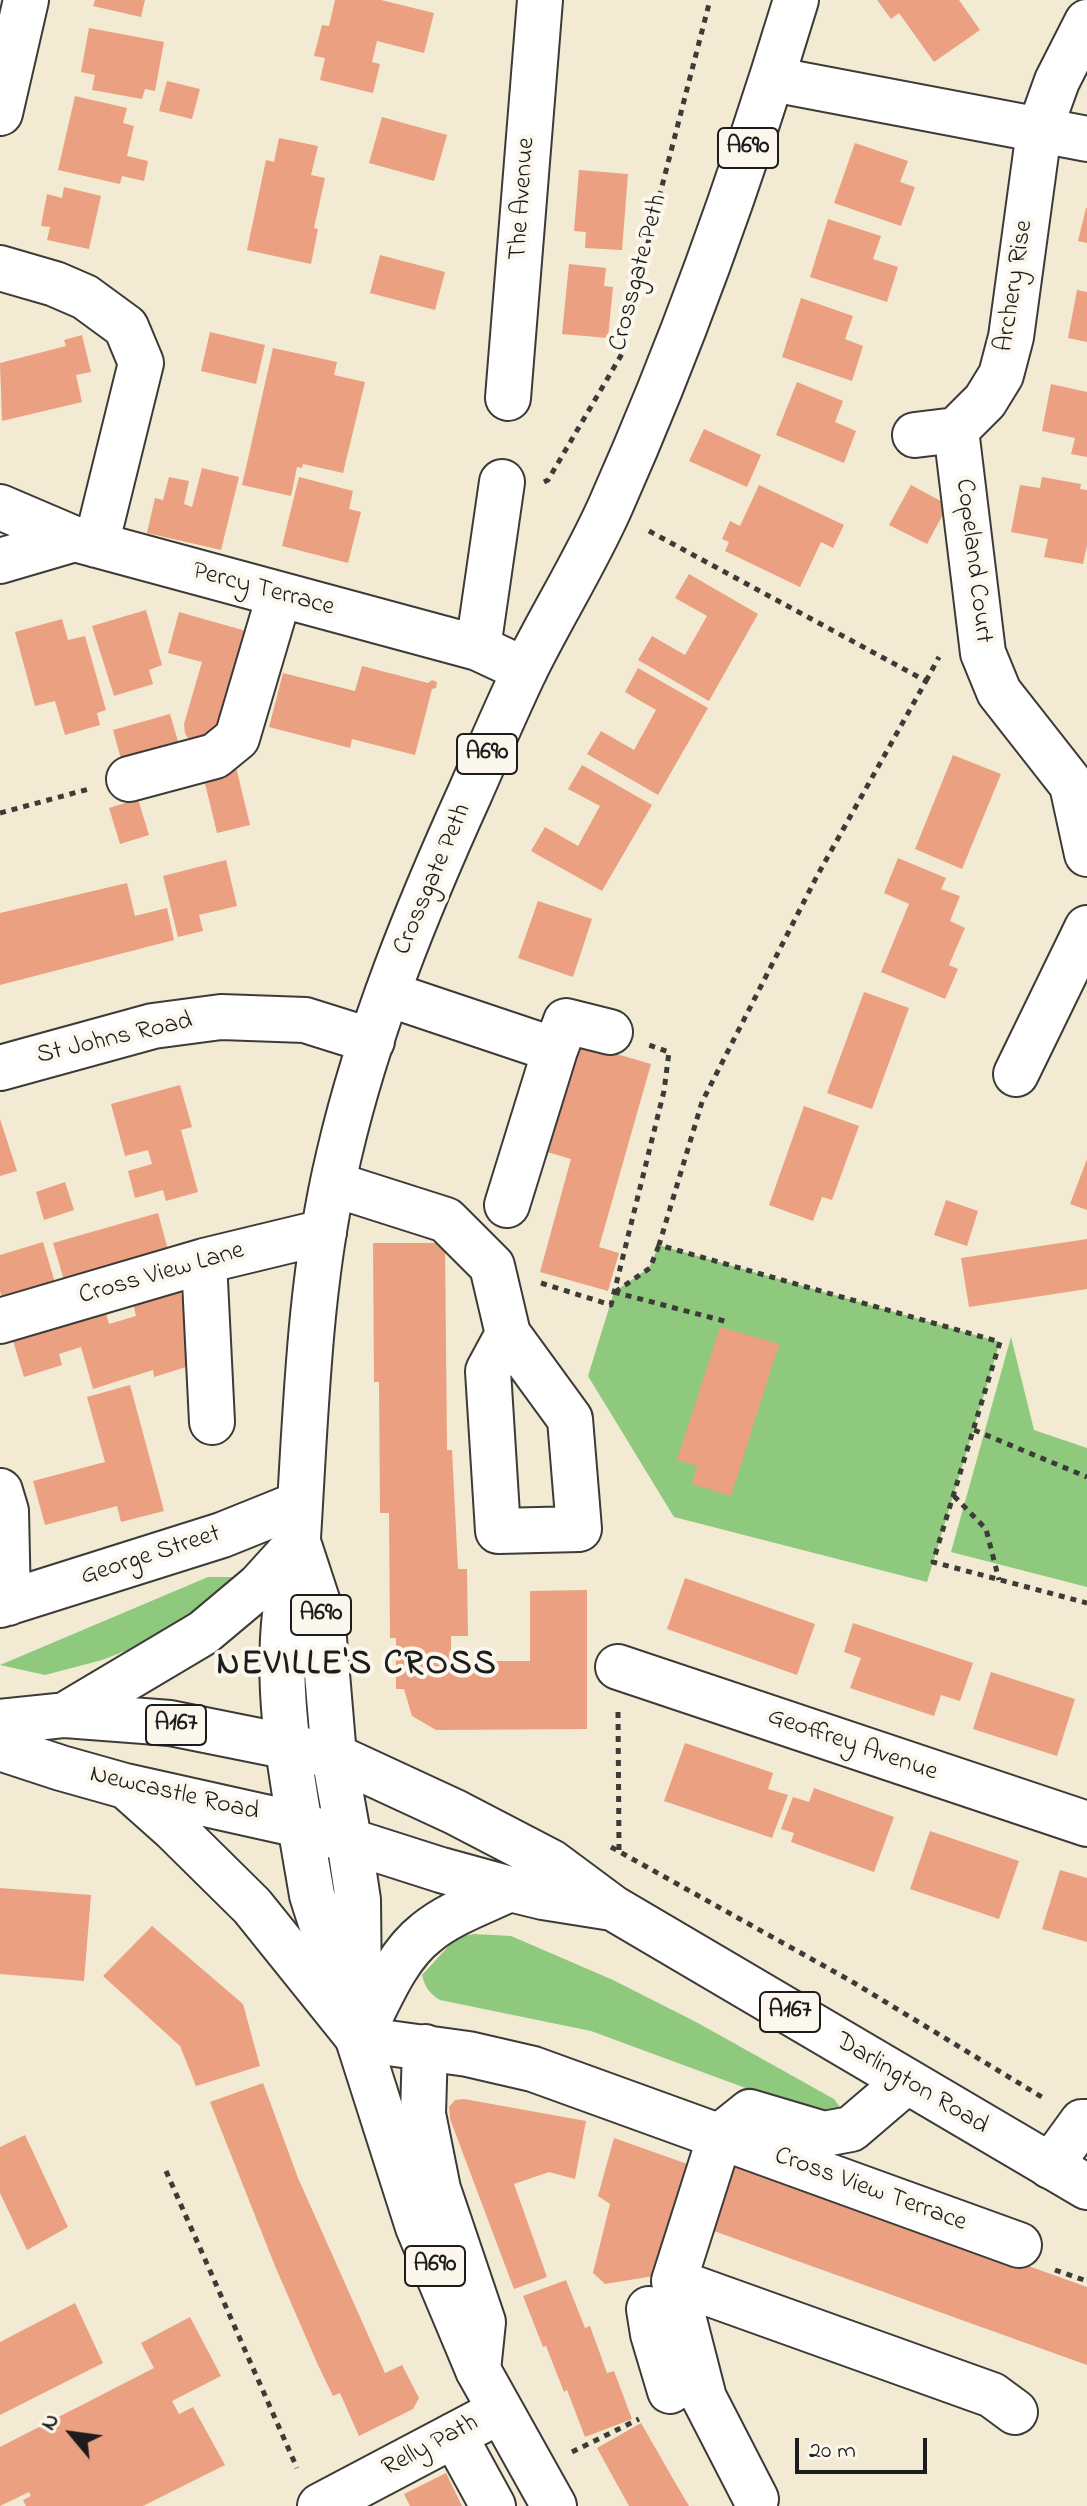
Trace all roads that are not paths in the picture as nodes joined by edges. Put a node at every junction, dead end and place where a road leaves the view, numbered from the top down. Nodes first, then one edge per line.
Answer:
1 (26, 0) edge
2 (540, 0) edge
3 (796, 0) edge
4 (1087, 22) edge
5 (772, 79) junction
6 (0, 113) edge
7 (1039, 131) junction
8 (1087, 139) edge
9 (0, 268) edge
10 (508, 398) dead end
11 (936, 433) joint
12 (501, 494) road end
13 (0, 507) edge
14 (85, 542) junction
15 (0, 561) edge
16 (279, 596) junction
17 (478, 648) junction
18 (525, 670) junction
19 (129, 779) road end
20 (1087, 854) edge
21 (1087, 928) edge
22 (388, 994) junction
23 (610, 1032) road end
24 (372, 1041) junction
25 (555, 1050) junction
26 (0, 1068) edge
27 (1016, 1074) dead end
28 (333, 1184) junction
29 (507, 1205) dead end
30 (324, 1232) junction
31 (204, 1261) junction
32 (0, 1321) edge
33 (508, 1334) dead end
34 (212, 1422) dead end
35 (0, 1491) edge
36 (299, 1524) junction
37 (4, 1604) edge
38 (618, 1667) road end
39 (65, 1715) junction
40 (0, 1722) edge
41 (286, 1747) junction
42 (0, 1748) edge
43 (334, 1756) junction
44 (125, 1786) junction
45 (1087, 1824) edge
46 (300, 1825) junction
47 (349, 1840) junction
48 (510, 1889) junction
49 (613, 1908) junction
50 (359, 2039) junction
51 (425, 2047) junction
52 (906, 2082) junction
53 (1084, 2122) edge
54 (720, 2136) junction
55 (1068, 2177) edge
56 (1019, 2245) dead end
57 (665, 2313) junction
58 (478, 2370) junction
59 (670, 2391) dead end
60 (500, 2411) junction
61 (1015, 2412) dead end
62 (454, 2435) junction
63 (310, 2491) edge
64 (756, 2499) dead end
65 (493, 2506) edge
66 (554, 2506) edge

1 - 6 main road
2 - 10 main road, The Avenue
3 - 5 main road, A690
4 - 7 main road, Archery Rise
5 - 7 main road
5 - 18 main road, Crossgate Peth / A690
7 - 8 main road
7 - 11 main road, Archery Rise
9 - 14 main road
11 - 20 main road, Copeland Court
12 - 17 main road
13 - 14 main road, Percy Terrace
14 - 15 main road
14 - 16 main road, Percy Terrace
16 - 17 main road, Percy Terrace
16 - 19 main road
17 - 18 main road, Percy Terrace
18 - 22 main road, Crossgate Peth / A690
21 - 27 main road
22 - 24 main road, Crossgate Peth / A690
22 - 25 main road
23 - 25 main road
24 - 26 main road, St Johns Road
24 - 28 main road, Crossgate Peth / A690
25 - 29 main road
28 - 30 main road, Crossgate Peth / A690
28 - 33 main road
30 - 31 main road, Cross View Lane
30 - 36 main road, Crossgate Peth / A690
31 - 32 main road, Cross View Lane
31 - 34 main road
35 - 37 main road
36 - 37 main road, George Street
36 - 39 main road
36 - 41 main road, A690
36 - 43 main road, A690
38 - 45 main road, Geoffrey Avenue
39 - 40 main road, A167
39 - 41 main road, A167
41 - 43 main road, A167
41 - 46 main road, A690
42 - 44 main road, Newcastle Road / A167
43 - 47 main road, A690
43 - 49 main road, Darlington Road / A167
44 - 46 main road, Newcastle Road / A167
44 - 50 main road
46 - 47 main road, Newcastle Road / A167
46 - 50 main road, A690
47 - 48 main road, Darlington Road / A167
47 - 50 main road, A690
48 - 49 main road, Darlington Road / A167
48 - 50 main road
49 - 52 main road, Darlington Road / A167
50 - 51 main road
50 - 58 main road, A690
51 - 54 main road
51 - 58 main road
52 - 54 main road
52 - 55 main road, Darlington Road / A167
53 - 55 main road
54 - 56 main road, Cross View Terrace
54 - 57 main road
57 - 59 main road
57 - 61 main road
57 - 64 main road
58 - 60 main road, A690
60 - 62 main road, Relly Path
60 - 66 main road, A690
62 - 63 main road, Relly Path
62 - 65 main road

